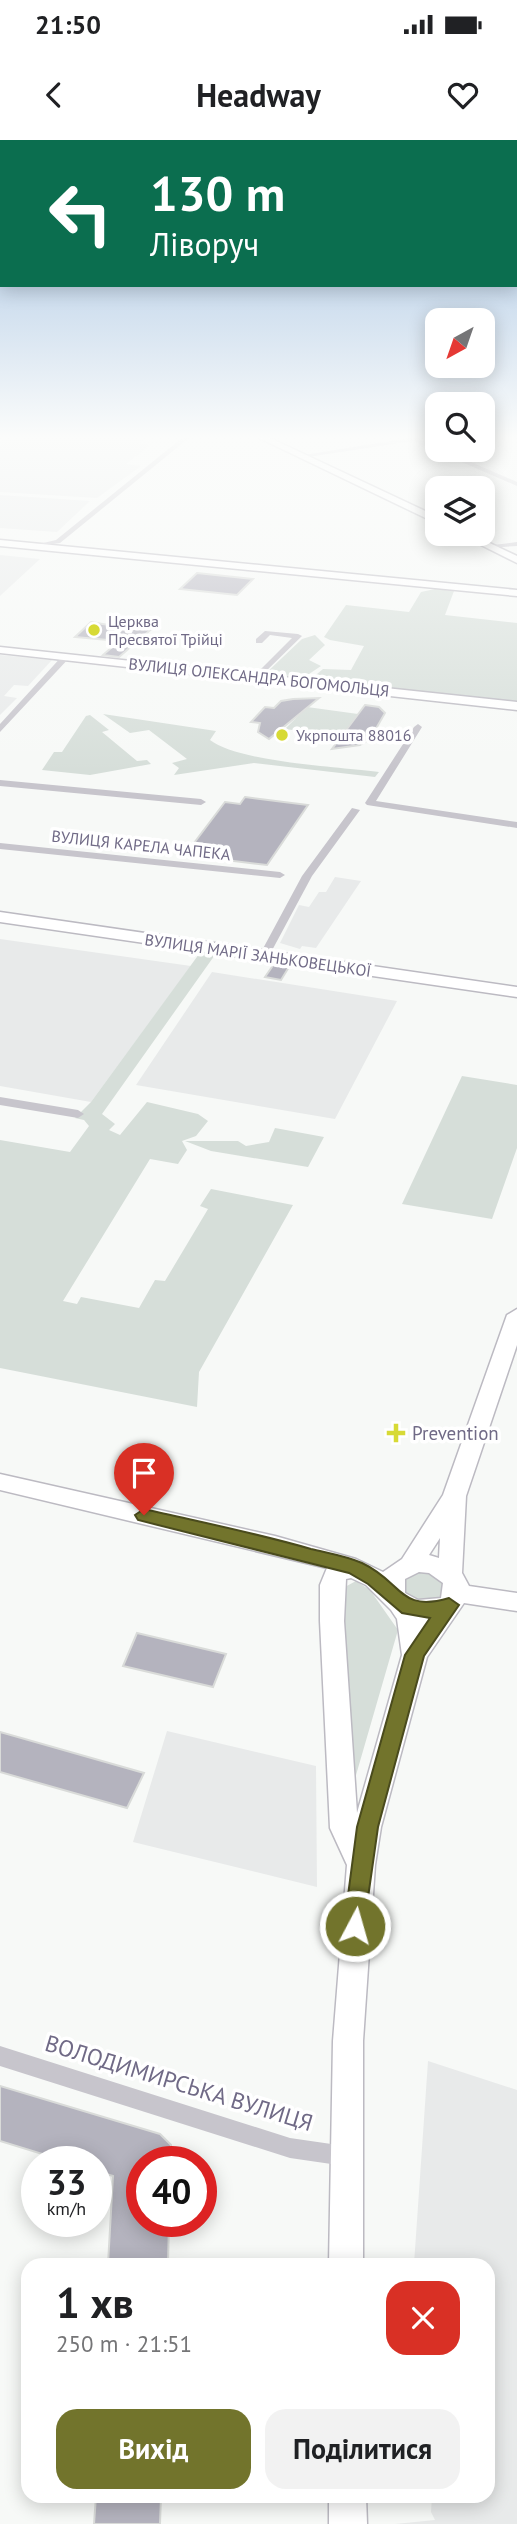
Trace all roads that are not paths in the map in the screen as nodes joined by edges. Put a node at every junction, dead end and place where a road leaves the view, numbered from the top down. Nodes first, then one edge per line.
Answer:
1 (101, 549) edge
2 (495, 549) edge
3 (517, 560) edge
4 (517, 593) edge
5 (259, 641) dead end
6 (0, 650) edge
7 (67, 656) junction
8 (259, 676) junction
9 (517, 706) edge
10 (418, 727) dead end
11 (0, 729) edge
12 (0, 783) edge
13 (201, 802) dead end
14 (355, 810) dead end
15 (517, 825) edge
16 (0, 846) edge
17 (280, 875) dead end
18 (0, 917) edge
19 (264, 956) junction
20 (517, 992) edge
21 (0, 1101) edge
22 (78, 1114) dead end
23 (517, 1315) edge
24 (0, 1482) edge
25 (454, 1496) junction
26 (275, 1545) junction
27 (411, 1564) junction
28 (355, 1568) junction
29 (332, 1585) junction
30 (452, 1590) junction
31 (397, 1600) junction
32 (517, 1602) edge
33 (415, 1655) junction
34 (361, 1865) junction
35 (0, 2056) edge
36 (345, 2156) junction
37 (346, 2258) edge
38 (348, 2503) edge
39 (348, 2524) edge

1 - 4 street
2 - 3 street
5 - 8 street
6 - 7 street, ВУЛИЦЯ ОЛЕКСАНДРА БОГОМОЛЬЦЯ
7 - 8 street, ВУЛИЦЯ ОЛЕКСАНДРА БОГОМОЛЬЦЯ
7 - 11 street
8 - 9 street, ВУЛИЦЯ ОЛЕКСАНДРА БОГОМОЛЬЦЯ
10 - 15 street
12 - 13 street
14 - 19 street
16 - 17 street, ВУЛИЦЯ КАРЕЛА ЧАПЕКА
18 - 19 street, ВУЛИЦЯ МАРІЇ ЗАНЬКОВЕЦЬКОЇ
19 - 20 street, ВУЛИЦЯ МАРІЇ ЗАНЬКОВЕЦЬКОЇ
21 - 22 street
23 - 25 street
24 - 26 street
25 - 27 street
25 - 30 street
26 - 27 street
26 - 28 street
26 - 29 street
27 - 30 street
27 - 31 street
28 - 29 street
28 - 31 street
29 - 34 street
30 - 31 street
30 - 32 street
30 - 33 street
31 - 33 street
33 - 34 street
34 - 36 street
35 - 36 street, ВОЛОДИМИРСЬКА ВУЛИЦЯ
36 - 37 street
38 - 39 street

